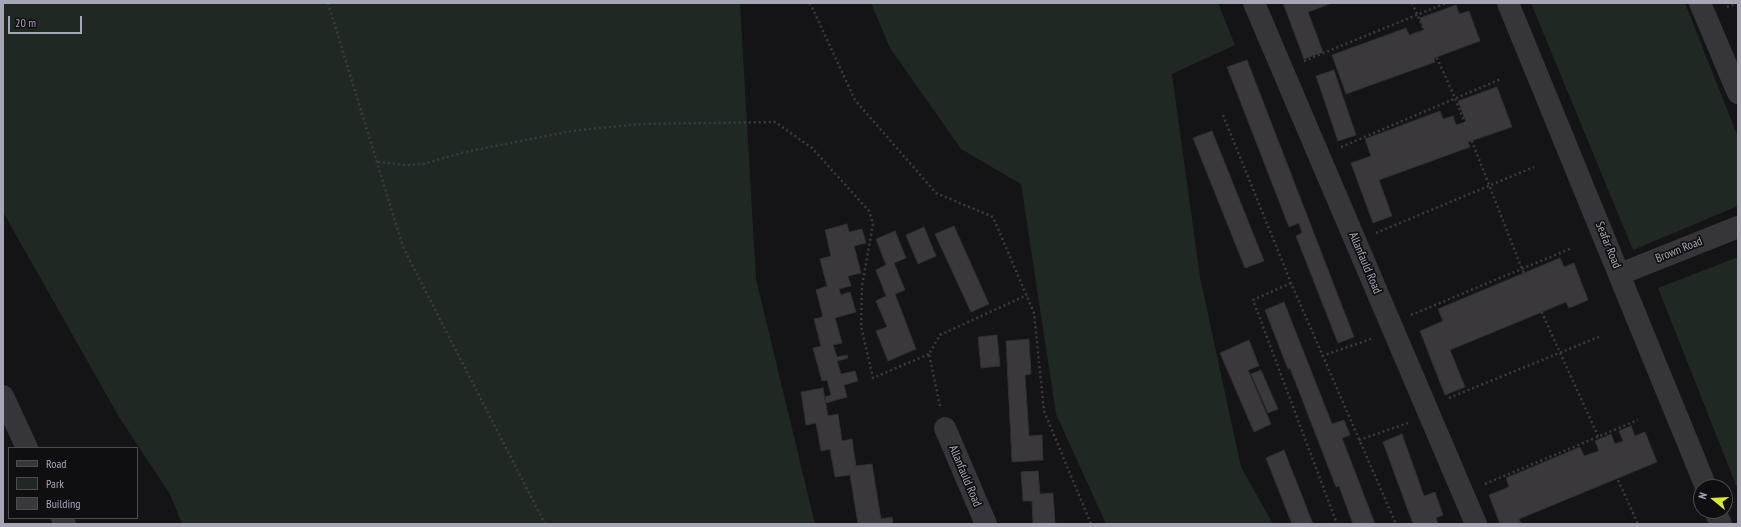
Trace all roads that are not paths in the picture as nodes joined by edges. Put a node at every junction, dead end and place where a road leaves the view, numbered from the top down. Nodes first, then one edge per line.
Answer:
1 (1254, 3) edge
2 (1508, 3) edge
3 (1700, 3) edge
4 (1738, 93) edge
5 (1738, 227) edge
6 (1620, 274) junction
7 (3, 396) edge
8 (945, 428) road end
9 (27, 447) edge
10 (1703, 479) edge
11 (986, 524) edge
12 (1476, 524) edge

1 - 12 street, Allanfauld Road
2 - 6 street, Seafar Road
3 - 4 street
5 - 6 street, Brown Road
6 - 10 street, Seafar Road
7 - 9 street
8 - 11 street, Allanfauld Road

